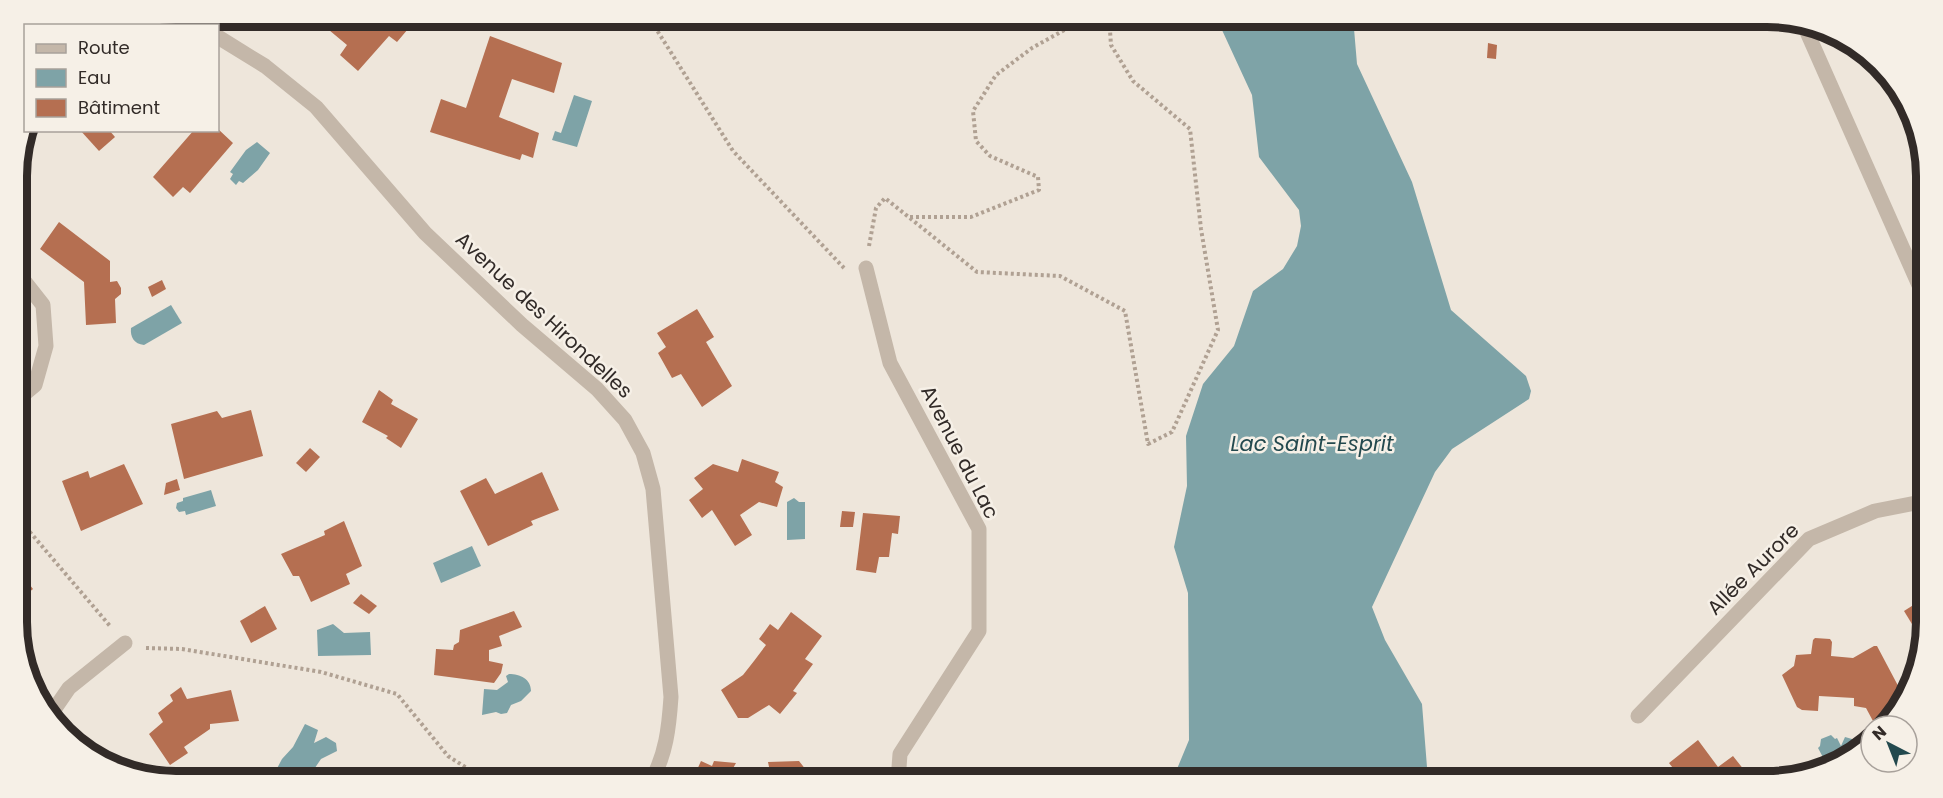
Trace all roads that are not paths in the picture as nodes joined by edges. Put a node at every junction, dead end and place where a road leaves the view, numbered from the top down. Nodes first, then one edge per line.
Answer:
1 (1807, 32) edge
2 (219, 38) edge
3 (866, 268) road end
4 (1916, 278) edge
5 (27, 285) edge
6 (27, 392) edge
7 (1916, 503) edge
8 (124, 643) road end
9 (55, 709) edge
10 (1638, 716) dead end
11 (657, 771) edge
12 (899, 771) edge

1 - 4 street
2 - 11 street, Avenue des Hirondelles
3 - 12 street, Avenue du Lac
5 - 6 street
7 - 10 street, Allée Aurore
8 - 9 street

